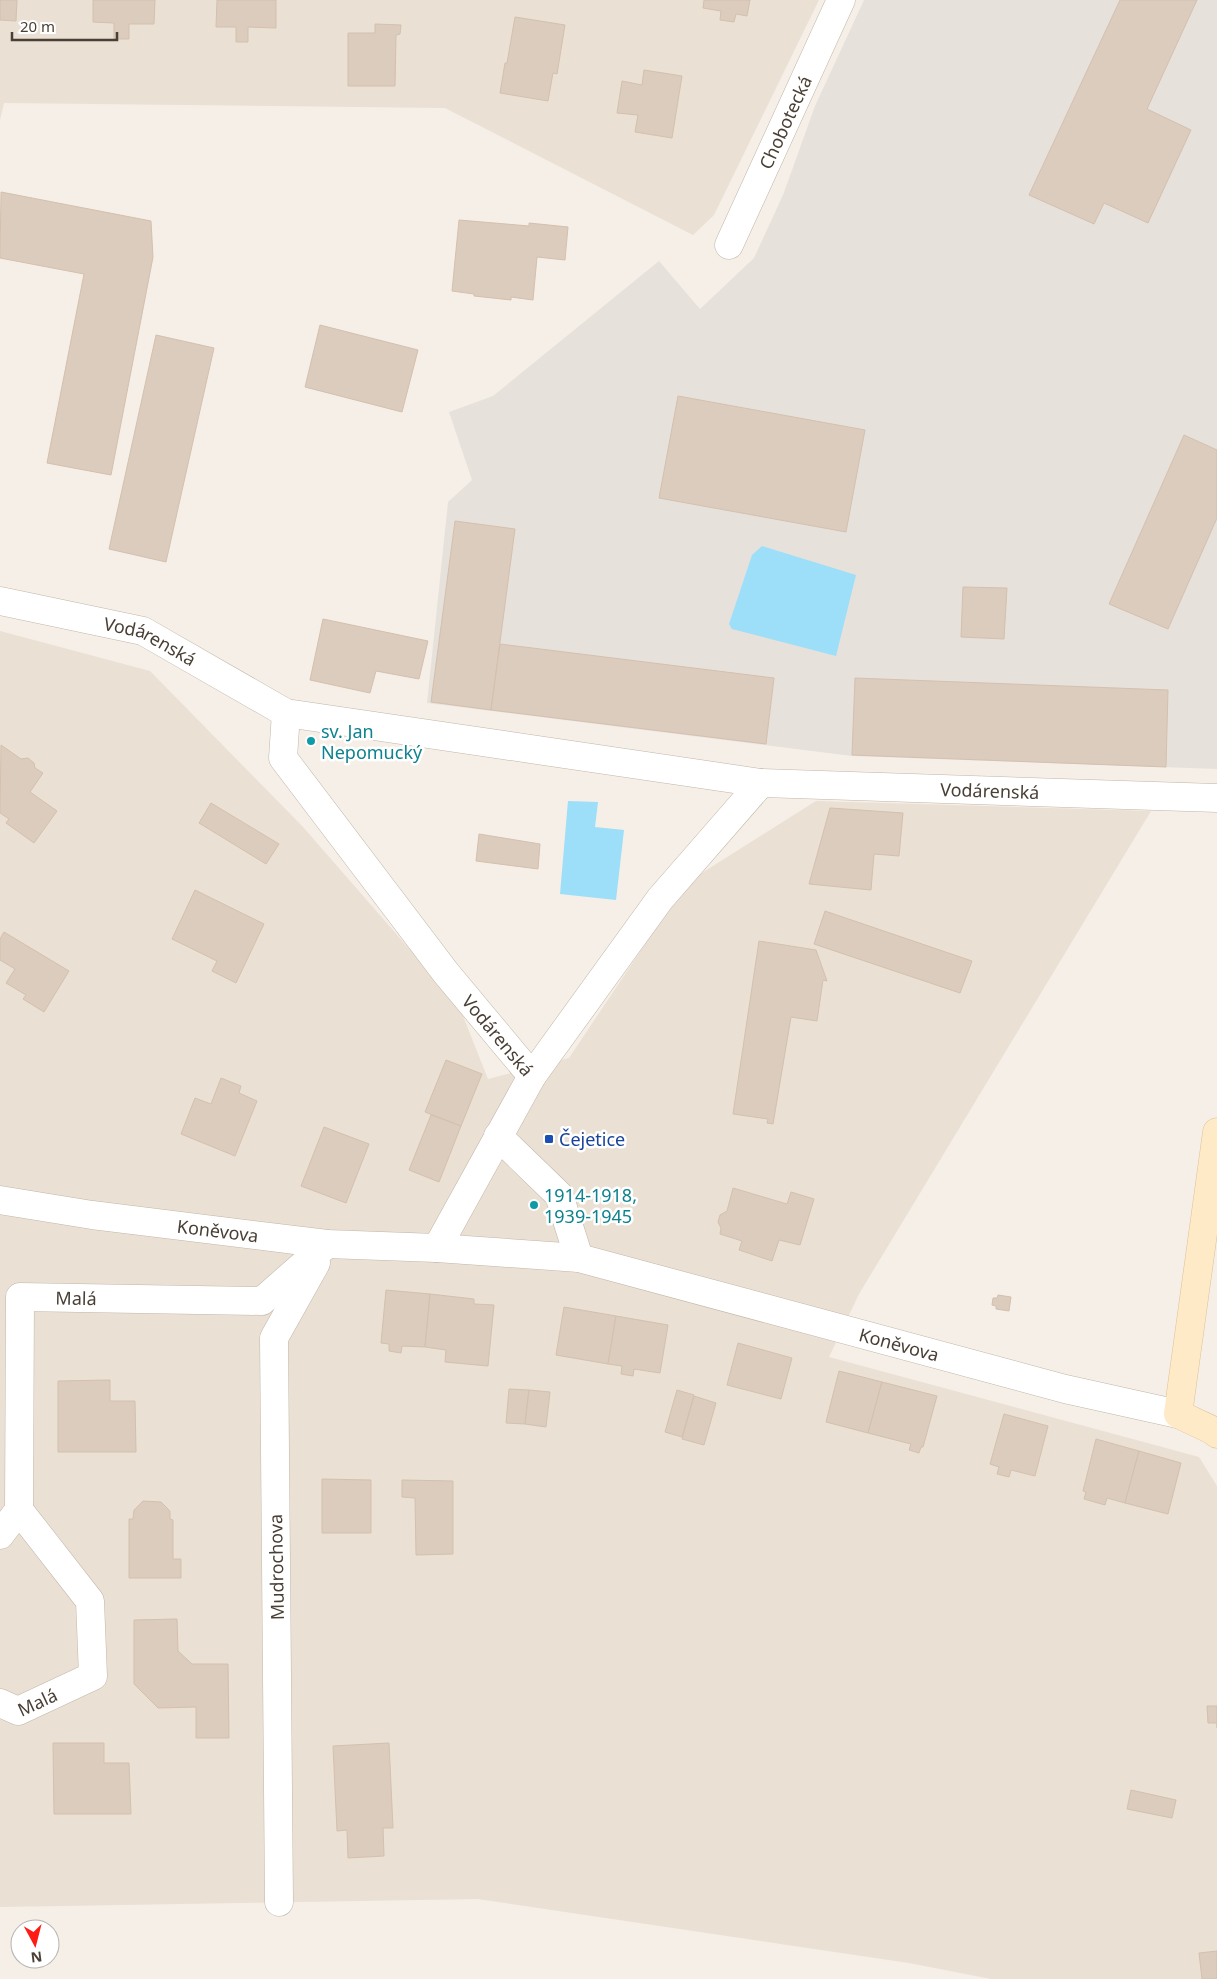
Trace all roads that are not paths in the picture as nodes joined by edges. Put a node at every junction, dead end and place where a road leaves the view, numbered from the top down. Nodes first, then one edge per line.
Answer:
1 (841, 0) edge
2 (729, 246) dead end
3 (0, 602) edge
4 (286, 713) junction
5 (762, 783) junction
6 (1217, 798) edge
7 (532, 1076) junction
8 (1217, 1132) edge
9 (498, 1136) junction
10 (0, 1200) edge
11 (327, 1244) junction
12 (437, 1248) junction
13 (579, 1258) junction
14 (10, 1296) edge
15 (1178, 1414) junction
16 (1217, 1434) edge
17 (20, 1510) junction
18 (0, 1535) edge
19 (0, 1703) edge
20 (279, 1902) dead end

1 - 2 street, Chobotecká
3 - 4 street, Vodárenská
4 - 5 street, Vodárenská
4 - 7 street, Vodárenská
5 - 6 street, Vodárenská
5 - 7 street, Vodárenská
7 - 9 street
8 - 15 street
9 - 12 street
9 - 13 street
10 - 11 street, Koněvova
11 - 12 street, Koněvova
11 - 14 street, Malá
11 - 20 street, Mudrochova
12 - 13 street, Koněvova
13 - 15 street, Koněvova
14 - 17 street, Malá
15 - 16 street, Koněvova
17 - 18 street
17 - 19 street, Malá

